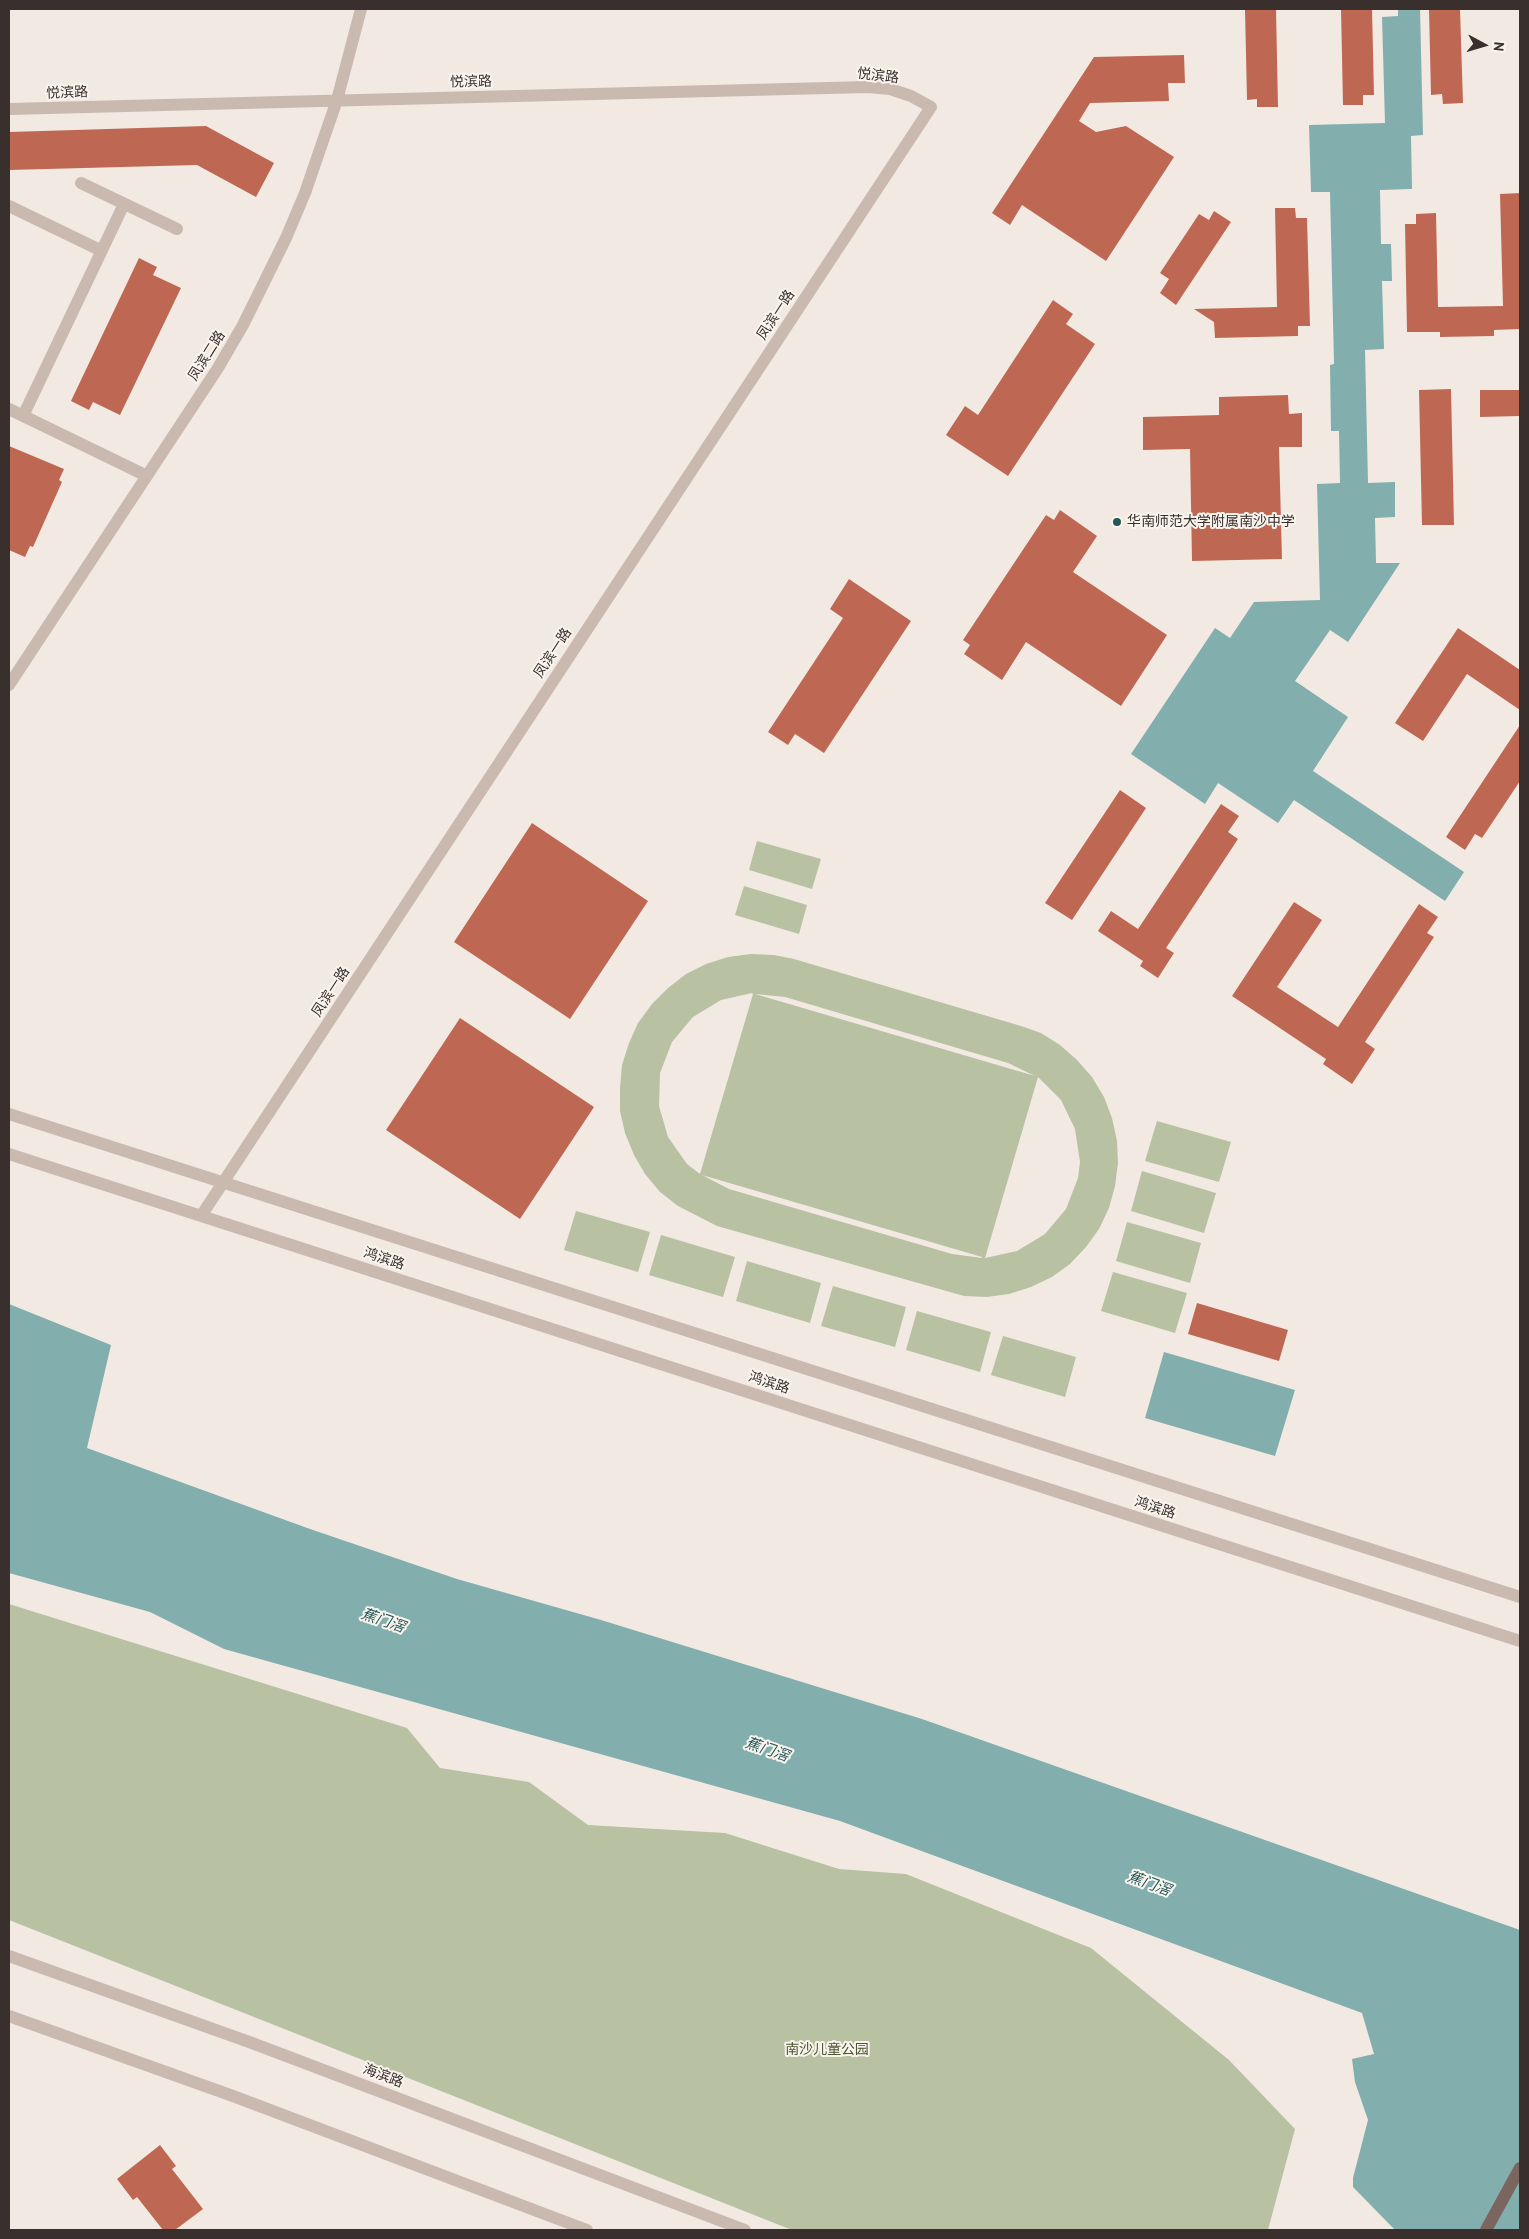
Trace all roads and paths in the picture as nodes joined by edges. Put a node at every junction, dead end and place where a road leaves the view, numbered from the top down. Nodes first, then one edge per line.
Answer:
1 (361, 9) edge
2 (337, 100) junction
3 (931, 107) joint
4 (9, 109) edge
5 (81, 183) dead end
6 (124, 204) junction
7 (9, 206) edge
8 (177, 229) dead end
9 (102, 251) junction
10 (9, 409) edge
11 (22, 416) junction
12 (146, 476) junction
13 (9, 685) edge
14 (9, 1114) edge
15 (9, 1154) edge
16 (223, 1182) junction
17 (201, 1216) junction
18 (1520, 1597) edge
19 (1520, 1641) edge
20 (9, 1956) edge
21 (9, 2016) edge
22 (1520, 2168) edge
23 (587, 2230) edge
24 (745, 2230) edge
25 (1486, 2230) edge

1 - 2 street, 凤滨二路
2 - 3 street, 悦滨路
2 - 4 street, 悦滨路
2 - 12 street, 凤滨二路
3 - 16 street, 凤滨一路
5 - 6 street
6 - 8 street
6 - 9 street
7 - 9 street
9 - 11 street
10 - 11 street
11 - 12 street
12 - 13 street, 凤滨二路
14 - 16 street, 鸿滨路
15 - 17 street, 鸿滨路
16 - 17 street, 凤滨一路
16 - 18 street, 鸿滨路
17 - 19 street, 鸿滨路
20 - 24 street, 海滨路
21 - 23 street
22 - 25 main road

